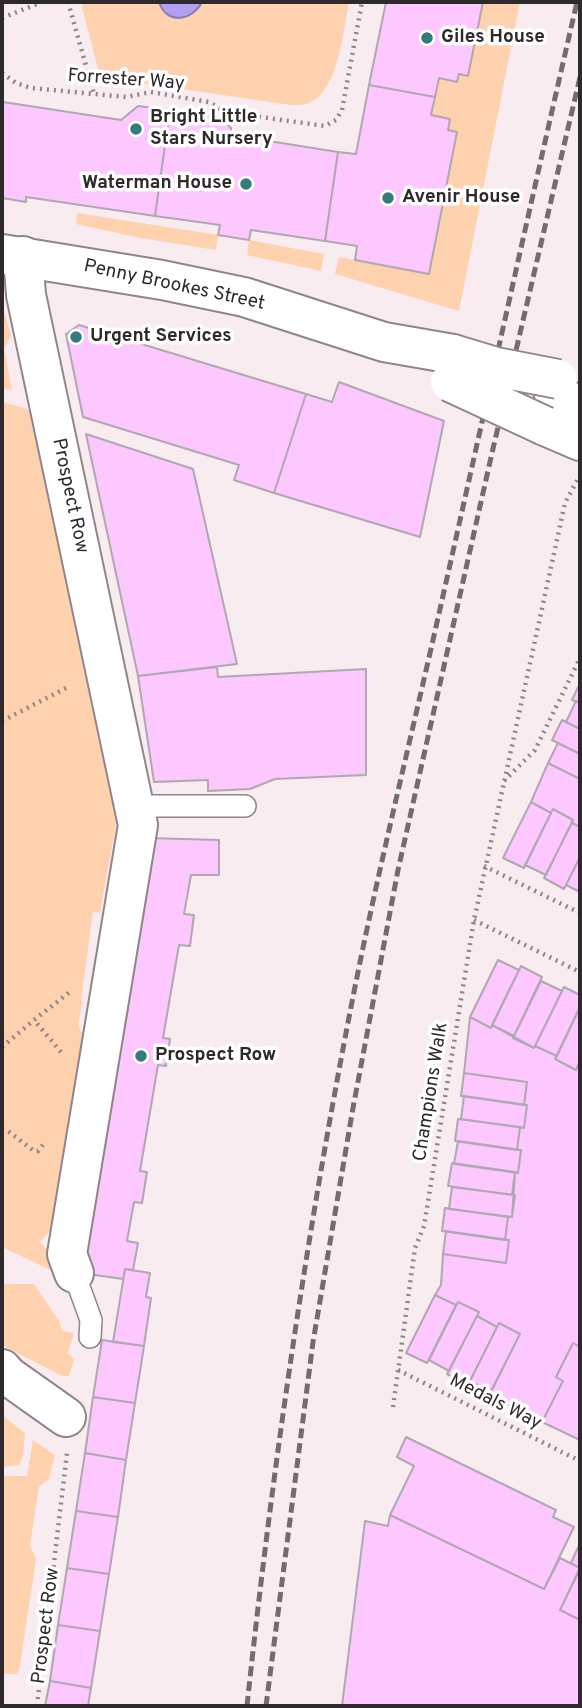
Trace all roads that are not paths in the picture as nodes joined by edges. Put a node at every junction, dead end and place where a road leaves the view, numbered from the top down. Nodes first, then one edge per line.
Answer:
1 (13, 255) edge
2 (564, 397) edge
3 (580, 441) edge
4 (134, 806) junction
5 (245, 806) dead end
6 (74, 1273) joint
7 (90, 1337) dead end
8 (2, 1368) edge
9 (66, 1418) road end

1 - 2 street, Penny Brookes Street, bridge
1 - 4 street, Prospect Row
2 - 3 street, Penny Brookes Street
4 - 5 lane
4 - 6 street, Prospect Row
6 - 7 lane
8 - 9 street

